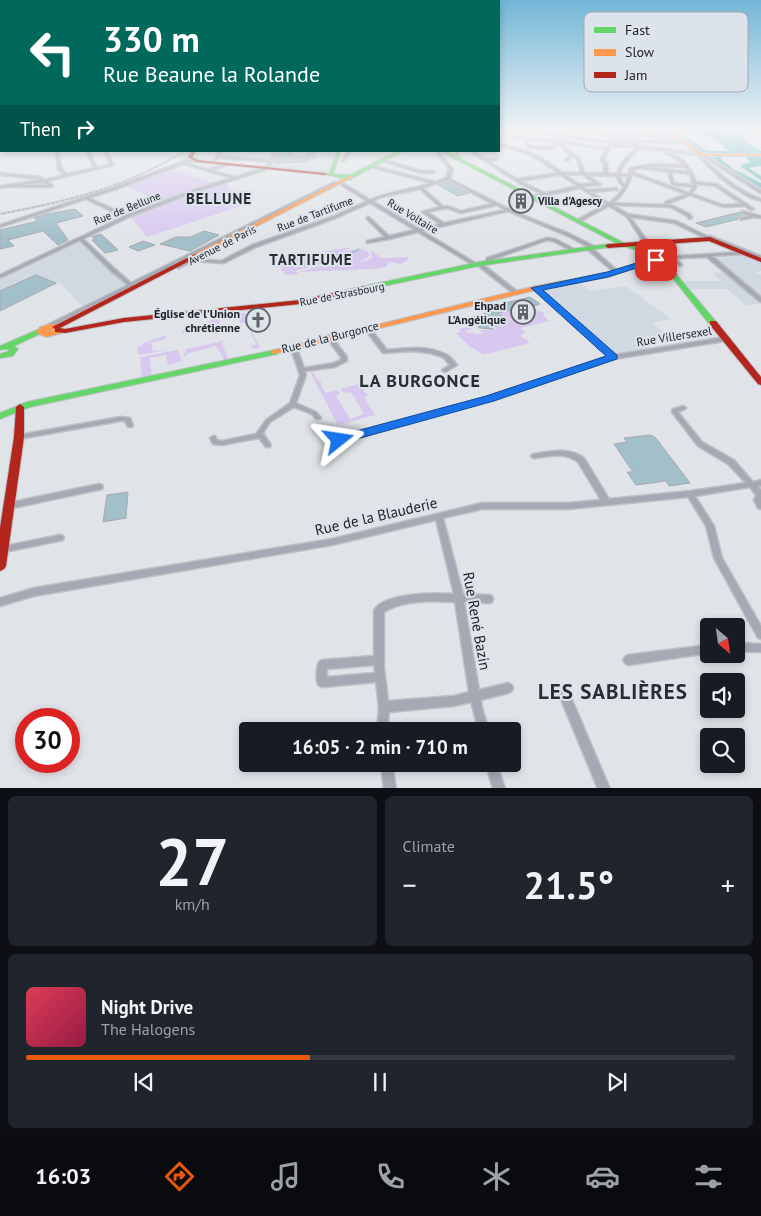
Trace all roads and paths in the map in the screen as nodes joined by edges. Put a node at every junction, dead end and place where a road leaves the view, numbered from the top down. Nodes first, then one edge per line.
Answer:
1 (59, 166) edge
2 (108, 166) edge
3 (173, 166) edge
4 (195, 166) edge
5 (214, 166) edge
6 (265, 166) edge
7 (277, 166) edge
8 (340, 166) edge
9 (372, 166) joint
10 (401, 166) edge
11 (448, 166) edge
12 (475, 166) edge
13 (493, 166) edge
14 (549, 166) edge
15 (581, 166) edge
16 (605, 166) edge
17 (620, 166) edge
18 (649, 166) edge
19 (671, 166) edge
20 (676, 166) junction
21 (687, 166) joint
22 (712, 166) edge
23 (718, 166) edge
24 (96, 168) joint
25 (642, 168) junction
26 (209, 170) junction
27 (675, 171) junction
28 (433, 172) dead end
29 (669, 172) junction
30 (583, 173) junction
31 (690, 173) junction
32 (0, 174) edge
33 (560, 174) junction
34 (606, 174) junction
35 (617, 174) junction
36 (630, 174) junction
37 (66, 175) junction
38 (236, 178) junction
39 (338, 179) junction
40 (448, 179) junction
41 (516, 180) junction
42 (44, 181) junction
43 (435, 183) junction
44 (597, 184) junction
45 (671, 185) junction
46 (695, 185) junction
47 (10, 186) junction
48 (579, 186) junction
49 (0, 187) edge
50 (421, 188) junction
51 (616, 188) dead end
52 (605, 189) junction
53 (624, 189) junction
54 (587, 191) junction
55 (761, 191) edge
56 (545, 194) junction
57 (690, 194) junction
58 (620, 197) junction
59 (86, 198) junction
60 (532, 198) junction
61 (370, 200) junction
62 (761, 200) edge
63 (298, 203) junction
64 (498, 204) junction
65 (610, 204) junction
66 (671, 204) junction
67 (625, 205) junction
68 (664, 205) junction
69 (744, 205) junction
70 (442, 207) junction
71 (752, 208) dead end
72 (508, 210) junction
73 (743, 212) dead end
74 (626, 215) junction
75 (632, 215) junction
76 (752, 215) junction
77 (126, 217) junction
78 (761, 217) edge
79 (368, 218) dead end
80 (690, 218) junction
81 (742, 219) dead end
82 (578, 221) junction
83 (678, 223) junction
84 (255, 225) junction
85 (444, 225) junction
86 (0, 226) edge
87 (420, 231) junction
88 (80, 238) junction
89 (389, 238) junction
90 (709, 238) junction
91 (369, 242) dead end
92 (646, 242) junction
93 (627, 244) junction
94 (592, 248) junction
95 (576, 251) junction
96 (748, 254) junction
97 (710, 257) junction
98 (660, 258) junction
99 (672, 258) junction
100 (191, 259) junction
101 (761, 259) edge
102 (480, 264) junction
103 (680, 266) dead end
104 (614, 269) junction
105 (0, 277) edge
106 (147, 279) junction
107 (137, 282) junction
108 (131, 284) junction
109 (536, 288) junction
110 (516, 293) junction
111 (761, 300) edge
112 (103, 302) junction
113 (367, 328) junction
114 (50, 329) junction
115 (328, 338) junction
116 (725, 339) junction
117 (293, 346) junction
118 (3, 351) edge
119 (613, 357) junction
120 (302, 370) junction
121 (445, 370) dead end
122 (760, 380) edge
123 (293, 404) junction
124 (20, 407) junction
125 (683, 408) dead end
126 (0, 416) edge
127 (318, 418) dead end
128 (130, 425) dead end
129 (260, 434) junction
130 (19, 437) junction
131 (212, 438) dead end
132 (339, 440) dead end
133 (268, 445) dead end
134 (535, 456) dead end
135 (761, 483) edge
136 (750, 485) junction
137 (99, 487) dead end
138 (690, 494) junction
139 (761, 495) edge
140 (606, 501) junction
141 (8, 506) junction
142 (761, 506) edge
143 (438, 516) junction
144 (60, 538) dead end
145 (1, 549) edge
146 (0, 566) edge
147 (459, 599) junction
148 (489, 599) dead end
149 (0, 602) edge
150 (761, 635) edge
151 (745, 647) edge
152 (761, 648) edge
153 (700, 650) edge
154 (379, 660) junction
155 (628, 660) dead end
156 (380, 677) junction
157 (508, 688) dead end
158 (563, 692) dead end
159 (475, 694) junction
160 (384, 707) junction
161 (383, 722) edge
162 (482, 722) edge
163 (388, 772) edge
164 (494, 772) edge
165 (390, 788) edge
166 (499, 788) edge
167 (604, 788) edge

1 - 37 street
2 - 24 street
3 - 59 street
4 - 26 street
5 - 26 street
6 - 38 street, Rue de Bellune
7 - 39 main road
8 - 39 main road
9 - 39 main road, Avenue de Paris
9 - 43 street
10 - 28 street
11 - 40 street
12 - 60 main road
13 - 41 street
14 - 33 street
15 - 30 street
16 - 34 street
17 - 35 street
18 - 25 street
19 - 20 street
20 - 21 street
20 - 27 street
21 - 31 street
22 - 62 street
23 - 55 street
24 - 37 street
25 - 29 street
25 - 36 street
26 - 38 street
27 - 29 street
27 - 31 street
29 - 45 street
30 - 33 street
30 - 34 street
30 - 44 street
31 - 46 street
32 - 42 street
33 - 41 street
33 - 48 street
34 - 35 street
35 - 36 street
35 - 53 street
36 - 45 street
36 - 53 street
37 - 42 street
38 - 77 street, Rue de Bellune
39 - 61 street, Rue Voltaire
39 - 63 main road, Avenue de Paris
39 - 100 street, Avenue de Paris
40 - 43 street, Rue de Tartifume
40 - 64 street
41 - 56 street
42 - 47 street
42 - 47 street
43 - 50 street, Rue de Tartifume
44 - 48 street
44 - 52 street
45 - 46 street
45 - 57 street
46 - 57 street
46 - 69 street
47 - 49 street
48 - 54 street
48 - 56 street
50 - 61 street, Rue de Tartifume
50 - 70 street
51 - 52 street
52 - 54 street
53 - 58 street
54 - 65 street
56 - 60 street
57 - 66 street
57 - 69 street
58 - 65 street
58 - 67 street
59 - 77 street
59 - 86 street
60 - 82 main road
61 - 87 street, Rue Voltaire
61 - 100 street, Rue de Tartifume
63 - 84 street, Avenue de Paris
63 - 84 main road, Avenue de Paris
64 - 70 street
64 - 72 street
65 - 67 street
65 - 74 street
65 - 82 street
66 - 68 street
66 - 80 street
67 - 68 street
67 - 75 street
68 - 80 street
69 - 71 street
70 - 85 street
72 - 85 street
72 - 94 street
73 - 76 street
74 - 75 street
74 - 92 street
75 - 83 street
76 - 78 street
76 - 81 street
77 - 88 street, Rue de Bellune
79 - 89 street
80 - 83 street
82 - 93 main road
83 - 90 street
84 - 100 main road, Avenue de Paris
84 - 107 street, Avenue de Paris
85 - 87 street
87 - 89 street
87 - 102 street, Rue Voltaire
88 - 105 street, Rue de Bellune
88 - 108 street
89 - 91 street
90 - 92 main road, Rue de Strasbourg
90 - 96 main road
90 - 101 street
92 - 93 main road, Rue de Strasbourg
93 - 94 main road, Rue de Strasbourg
93 - 98 main road
94 - 95 main road, Rue de Strasbourg
94 - 104 street
95 - 102 main road, Rue de Strasbourg
95 - 102 street
96 - 97 street
96 - 101 main road
97 - 99 street
97 - 111 street
98 - 99 street
98 - 104 main road, Rue de la Burgonce
98 - 116 main road
99 - 103 street
100 - 106 main road, Avenue de Paris
100 - 112 street, Avenue de Paris
102 - 110 street, Rue Voltaire
102 - 114 main road, Rue de Strasbourg
104 - 109 main road, Rue de la Burgonce
106 - 107 street, Avenue de Paris
106 - 112 main road, Avenue de Paris
107 - 108 street, Avenue de Paris
108 - 112 street, Avenue de Paris
109 - 110 main road, Rue de la Burgonce
109 - 119 street
110 - 113 main road, Rue de la Burgonce
112 - 114 main road, Avenue de Paris
113 - 115 main road, Rue de la Burgonce
113 - 121 street
114 - 118 main road, Avenue de Paris
115 - 117 main road, Rue de la Burgonce
115 - 120 street
116 - 119 street, Rue Villersexel
116 - 122 main road
117 - 120 street
117 - 124 main road, Rue de la Burgonce
119 - 132 street, Rue Villersexel
120 - 123 street
123 - 127 street
123 - 129 street
124 - 126 main road, Rue de la Burgonce
124 - 130 main road
125 - 136 street
128 - 130 street
129 - 131 street
129 - 133 street
130 - 141 main road
134 - 140 street
135 - 136 street, Rue de la Blauderie
136 - 138 street, Rue de la Blauderie
136 - 139 street
137 - 141 street
138 - 140 street, Rue de la Blauderie
138 - 150 street
139 - 142 street
140 - 143 street, Rue de la Blauderie
141 - 145 main road
143 - 147 street, Rue René Bazin
143 - 149 street, Rue de la Blauderie
144 - 145 street
145 - 146 main road
147 - 148 street
147 - 154 street
147 - 159 street, Rue René Bazin
151 - 152 street
153 - 155 street
154 - 156 street
154 - 156 street
156 - 160 street
157 - 159 street
158 - 167 street
159 - 160 street
159 - 162 street, Rue René Bazin
160 - 161 street
163 - 165 street
164 - 166 street

